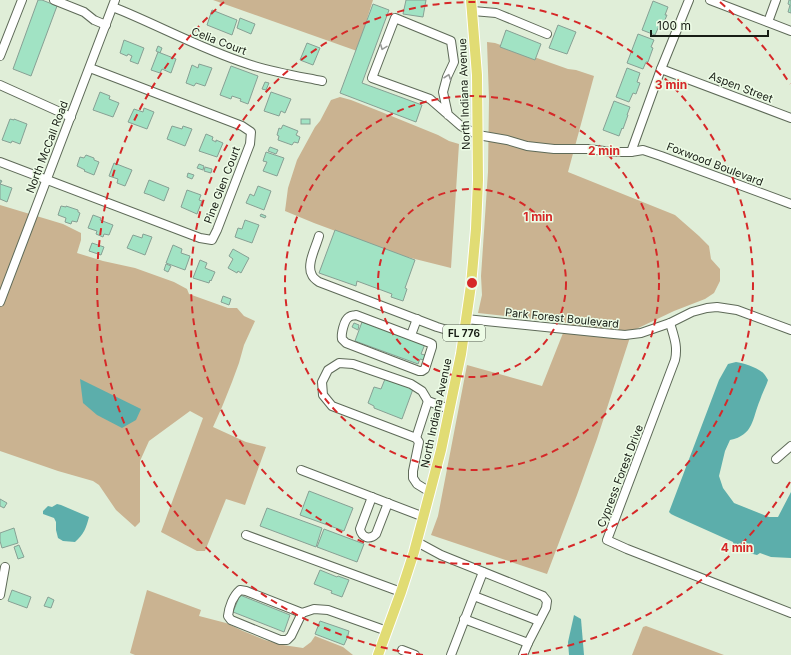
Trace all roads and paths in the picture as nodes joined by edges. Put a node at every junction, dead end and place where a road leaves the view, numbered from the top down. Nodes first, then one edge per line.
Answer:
1 (22, 0) edge
2 (54, 0) edge
3 (471, 0) edge
4 (689, 0) edge
5 (710, 0) edge
6 (776, 0) edge
7 (114, 3) edge
8 (473, 12) junction
9 (768, 22) junction
10 (106, 25) junction
11 (791, 31) edge
12 (547, 34) dead end
13 (0, 56) edge
14 (90, 68) junction
15 (661, 69) junction
16 (322, 81) dead end
17 (0, 85) edge
18 (448, 115) junction
19 (71, 116) junction
20 (791, 118) edge
21 (478, 136) junction
22 (631, 152) junction
23 (0, 162) edge
24 (47, 180) junction
25 (791, 204) edge
26 (319, 236) dead end
27 (0, 302) edge
28 (466, 319) junction
29 (417, 320) junction
30 (670, 323) junction
31 (791, 330) edge
32 (411, 335) junction
33 (464, 335) junction
34 (428, 401) junction
35 (449, 409) junction
36 (416, 438) junction
37 (791, 446) edge
38 (776, 460) dead end
39 (301, 470) dead end
40 (430, 492) junction
41 (372, 497) junction
42 (388, 503) junction
43 (424, 517) junction
44 (246, 535) dead end
45 (417, 542) junction
46 (5, 567) dead end
47 (483, 572) junction
48 (401, 592) junction
49 (0, 595) edge
50 (474, 596) junction
51 (302, 612) junction
52 (791, 613) edge
53 (464, 619) junction
54 (539, 621) junction
55 (387, 631) junction
56 (528, 643) junction
57 (402, 650) dead end
58 (378, 655) edge
59 (415, 655) edge
60 (450, 655) edge
61 (523, 655) edge

1 - 13 street
2 - 10 street
3 - 8 main road, North Indiana Avenue / FL 776
4 - 15 street
5 - 9 street
6 - 9 street
7 - 10 street, North McCall Road
7 - 16 street, Celia Court
8 - 12 street
8 - 21 main road, North Indiana Avenue / FL 776
9 - 11 street
10 - 14 street, North McCall Road
14 - 19 street, North McCall Road
14 - 24 street, Pine Glen Court
15 - 20 street, Aspen Street
15 - 22 street
17 - 19 street
18 -> 18 street
18 - 21 street
19 - 24 street, North McCall Road
21 - 22 street, Foxwood Boulevard
21 - 28 main road, North Indiana Avenue / FL 776
22 - 25 street, Foxwood Boulevard
23 - 24 street, Pine Glen Court
24 - 27 street, North McCall Road
26 - 29 street
28 - 30 street, Park Forest Boulevard
28 - 33 main road, North Indiana Avenue / FL 776
29 - 32 street
29 - 33 street
30 - 31 street, Park Forest Boulevard
30 - 52 street, Cypress Forest Drive
32 - 32 street
33 - 35 main road, North Indiana Avenue / FL 776
34 - 35 street
34 - 36 street
34 - 36 street
35 - 40 main road, North Indiana Avenue / FL 776
36 - 40 street
37 - 38 street
39 - 41 street
40 - 43 main road, North Indiana Avenue / FL 776
41 - 42 street
41 - 42 street
42 - 43 street
43 - 45 main road, North Indiana Avenue / FL 776
44 - 48 street
45 - 47 street
45 - 48 main road, North Indiana Avenue / FL 776
46 - 49 street
47 - 50 street
47 - 54 street
48 - 55 main road, North Indiana Avenue / FL 776
50 - 53 street
50 - 54 street
51 - 51 street
51 - 55 street
53 - 56 street
53 - 60 street
54 - 56 street
55 - 58 main road, North Indiana Avenue / FL 776
56 - 61 street
57 - 59 street

